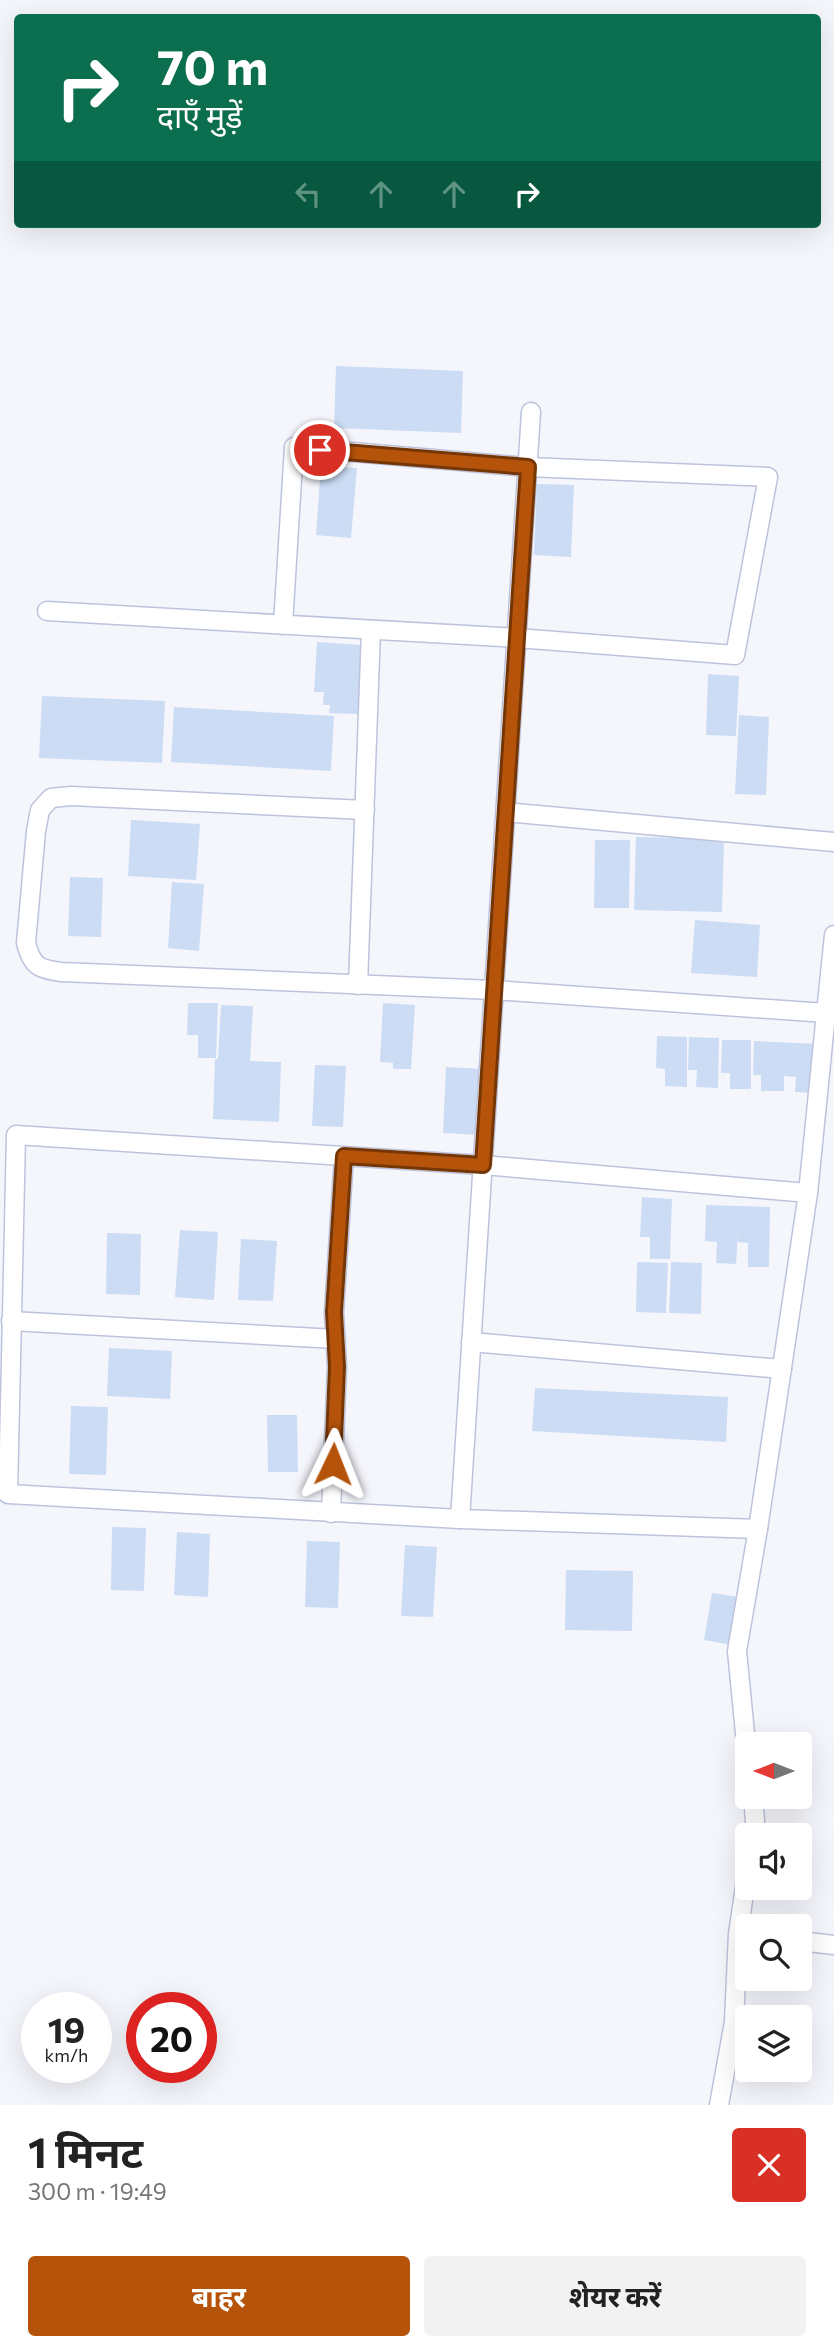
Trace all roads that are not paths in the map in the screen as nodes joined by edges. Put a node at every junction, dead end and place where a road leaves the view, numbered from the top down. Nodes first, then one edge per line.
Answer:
1 (531, 412) dead end
2 (528, 467) junction
3 (47, 611) dead end
4 (283, 625) junction
5 (371, 630) junction
6 (517, 638) junction
7 (365, 810) junction
8 (506, 812) junction
9 (834, 842) edge
10 (834, 935) edge
11 (358, 985) junction
12 (494, 990) junction
13 (826, 1013) junction
14 (344, 1156) junction
15 (483, 1165) junction
16 (808, 1194) junction
17 (10, 1321) junction
18 (336, 1339) junction
19 (471, 1342) junction
20 (782, 1369) junction
21 (331, 1513) junction
22 (460, 1519) junction
23 (758, 1529) junction
24 (745, 1732) edge
25 (812, 1942) edge
26 (834, 1945) edge
27 (737, 1991) edge
28 (719, 2105) edge

1 - 2 lane
2 - 4 lane
2 - 6 lane
2 - 6 lane
3 - 4 lane
4 - 5 lane
5 - 6 lane
5 - 7 lane
6 - 8 lane
7 - 11 lane
7 - 11 lane
8 - 9 lane
8 - 12 lane
10 - 13 lane
11 - 12 lane
12 - 13 lane
12 - 15 lane
13 - 16 lane
14 - 15 lane
14 - 17 lane
14 - 18 lane
15 - 16 lane
15 - 19 lane
16 - 20 lane
17 - 18 lane
17 - 21 lane
18 - 21 lane
19 - 20 lane
19 - 22 lane
20 - 23 lane
21 - 22 lane
22 - 23 lane
23 - 24 lane
25 - 26 lane
27 - 28 lane

